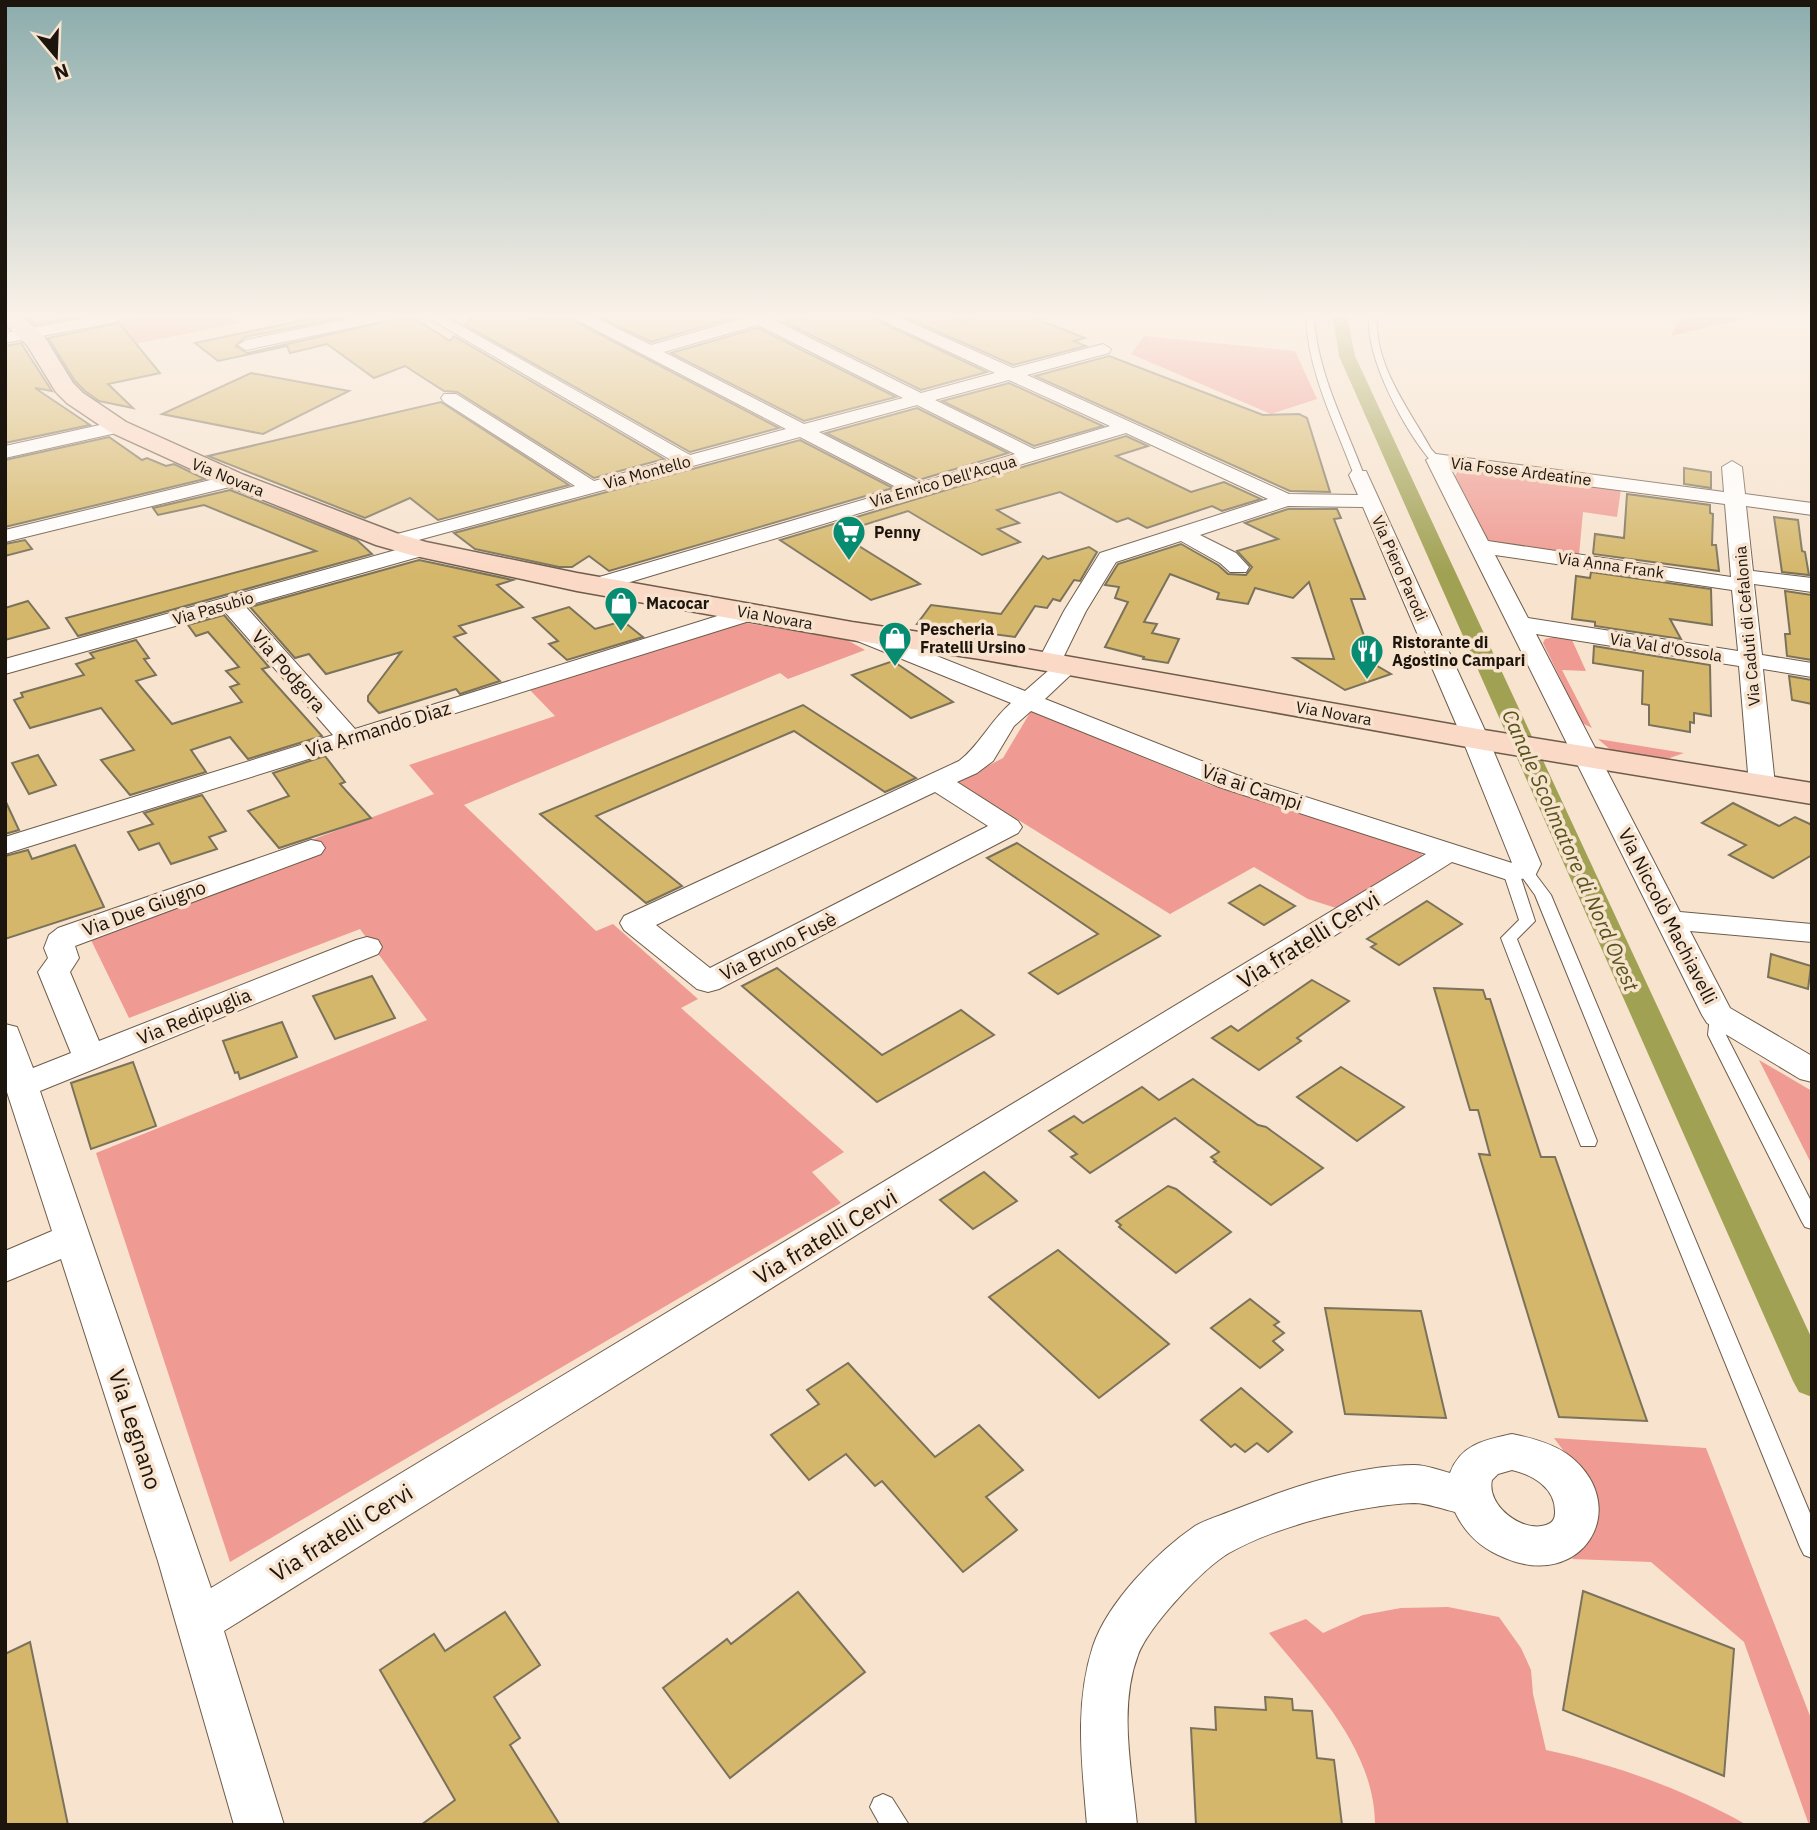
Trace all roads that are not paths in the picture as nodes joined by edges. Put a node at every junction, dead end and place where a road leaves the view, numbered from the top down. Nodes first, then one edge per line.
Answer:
1 (82, 402) edge
2 (457, 402) edge
3 (585, 402) edge
4 (749, 402) edge
5 (913, 402) edge
6 (928, 402) edge
7 (1076, 402) edge
8 (1333, 402) edge
9 (1402, 402) edge
10 (118, 427) junction
11 (1128, 427) junction
12 (803, 430) junction
13 (5, 452) edge
14 (1031, 455) junction
15 (1436, 460) junction
16 (688, 462) junction
17 (1732, 467) dead end
18 (1359, 475) joint
19 (235, 480) junction
20 (590, 487) junction
21 (916, 489) junction
22 (1735, 498) junction
23 (1286, 500) junction
24 (1370, 502) junction
25 (1812, 509) edge
26 (1183, 534) junction
27 (5, 536) edge
28 (393, 541) junction
29 (1480, 546) junction
30 (421, 549) junction
31 (1238, 567) dead end
32 (1743, 580) junction
33 (597, 585) junction
34 (1812, 585) edge
35 (230, 603) junction
36 (751, 612) junction
37 (1519, 624) junction
38 (852, 631) junction
39 (1750, 661) junction
40 (1059, 665) junction
41 (5, 667) edge
42 (1812, 670) edge
43 (1027, 699) junction
44 (349, 738) junction
45 (1479, 739) junction
46 (1578, 756) junction
47 (939, 783) junction
48 (1762, 785) junction
49 (1812, 794) edge
50 (5, 846) edge
51 (311, 848) dead end
52 (1451, 851) junction
53 (1518, 871) junction
54 (1670, 920) junction
55 (1812, 933) edge
56 (367, 947) dead end
57 (1718, 1015) junction
58 (5, 1035) edge
59 (90, 1058) junction
60 (1812, 1070) edge
61 (17, 1090) edge
62 (1588, 1141) dead end
63 (1812, 1222) edge
64 (71, 1238) junction
65 (5, 1266) edge
66 (1469, 1496) dead end
67 (1812, 1547) edge
68 (198, 1621) junction
69 (259, 1825) edge
70 (1112, 1825) edge

1 - 10 street, Via Novara
2 - 20 street
3 - 16 street
4 - 12 street
5 - 12 street, Via Montello
6 - 14 street
7 - 11 street
8 - 18 lane
9 - 15 lane
10 - 13 street
10 - 19 street, Via Novara
11 - 14 street, Via Enrico Dell'Acqua
11 - 23 street
12 - 16 street, Via Montello
12 - 21 street
14 - 21 street, Via Enrico Dell'Acqua
15 - 22 street, Via Fosse Ardeatine
15 - 29 street, Via Fosse Ardeatine
16 - 20 street, Via Montello
17 - 22 street, Via Caduti di Cefalonia
18 - 24 street, Via Piero Parodi
19 - 27 street
19 - 28 street, Via Novara
20 - 28 street, Via Montello
21 - 33 street, Via Enrico Dell'Acqua
22 - 25 street, Via Fosse Ardeatine
22 - 32 street, Via Caduti di Cefalonia
23 - 24 street
23 - 26 street
24 - 45 street, Via Piero Parodi
26 - 31 street
26 - 40 street
28 - 30 street, Via Novara
29 - 32 street, Via Anna Frank
29 - 37 street, Via Fosse Ardeatine
30 - 33 street, Via Novara
30 - 35 street, Via Pasubio
32 - 34 street, Via Anna Frank
32 - 39 street, Via Caduti di Cefalonia
33 - 36 street, Via Novara
35 - 41 street, Via Pasubio
35 - 44 street, Via Podgora
36 - 38 street, Via Novara
36 - 44 street, Via Armando Diaz
37 - 39 street, Via Val d'Ossola
37 - 46 street, Via Fosse Ardeatine
38 - 40 street, Via Novara
38 - 43 street, Via ai Campi
39 - 42 street, Via Val d'Ossola
39 - 48 street, Via Caduti di Cefalonia
40 - 43 street, Via Bruno Fusè
40 - 45 street, Via Novara
43 - 47 street, Via Bruno Fusè
43 - 52 street, Via ai Campi
44 - 50 street, Via Armando Diaz
45 - 46 street, Via Novara
45 - 53 street
46 - 48 street, Via Novara
46 - 54 street, Via Niccolò Machiavelli
47 - 47 street, Via Bruno Fusè
48 - 49 street, Via Novara
51 - 59 street, Via Due Giugno
52 - 53 street, Via ai Campi
52 - 68 street, Via fratelli Cervi
53 - 62 lane
53 - 67 lane
54 - 55 street
54 - 57 street, Via Niccolò Machiavelli
56 - 59 street, Via Redipuglia
57 - 60 street, Via Niccolò Machiavelli
57 - 63 lane
58 - 61 street, Via Legnano
59 - 61 street, Via Redipuglia
61 - 64 street, Via Legnano
64 - 65 street
64 - 68 street, Via Legnano
66 - 70 street
68 - 69 street, Via Legnano

